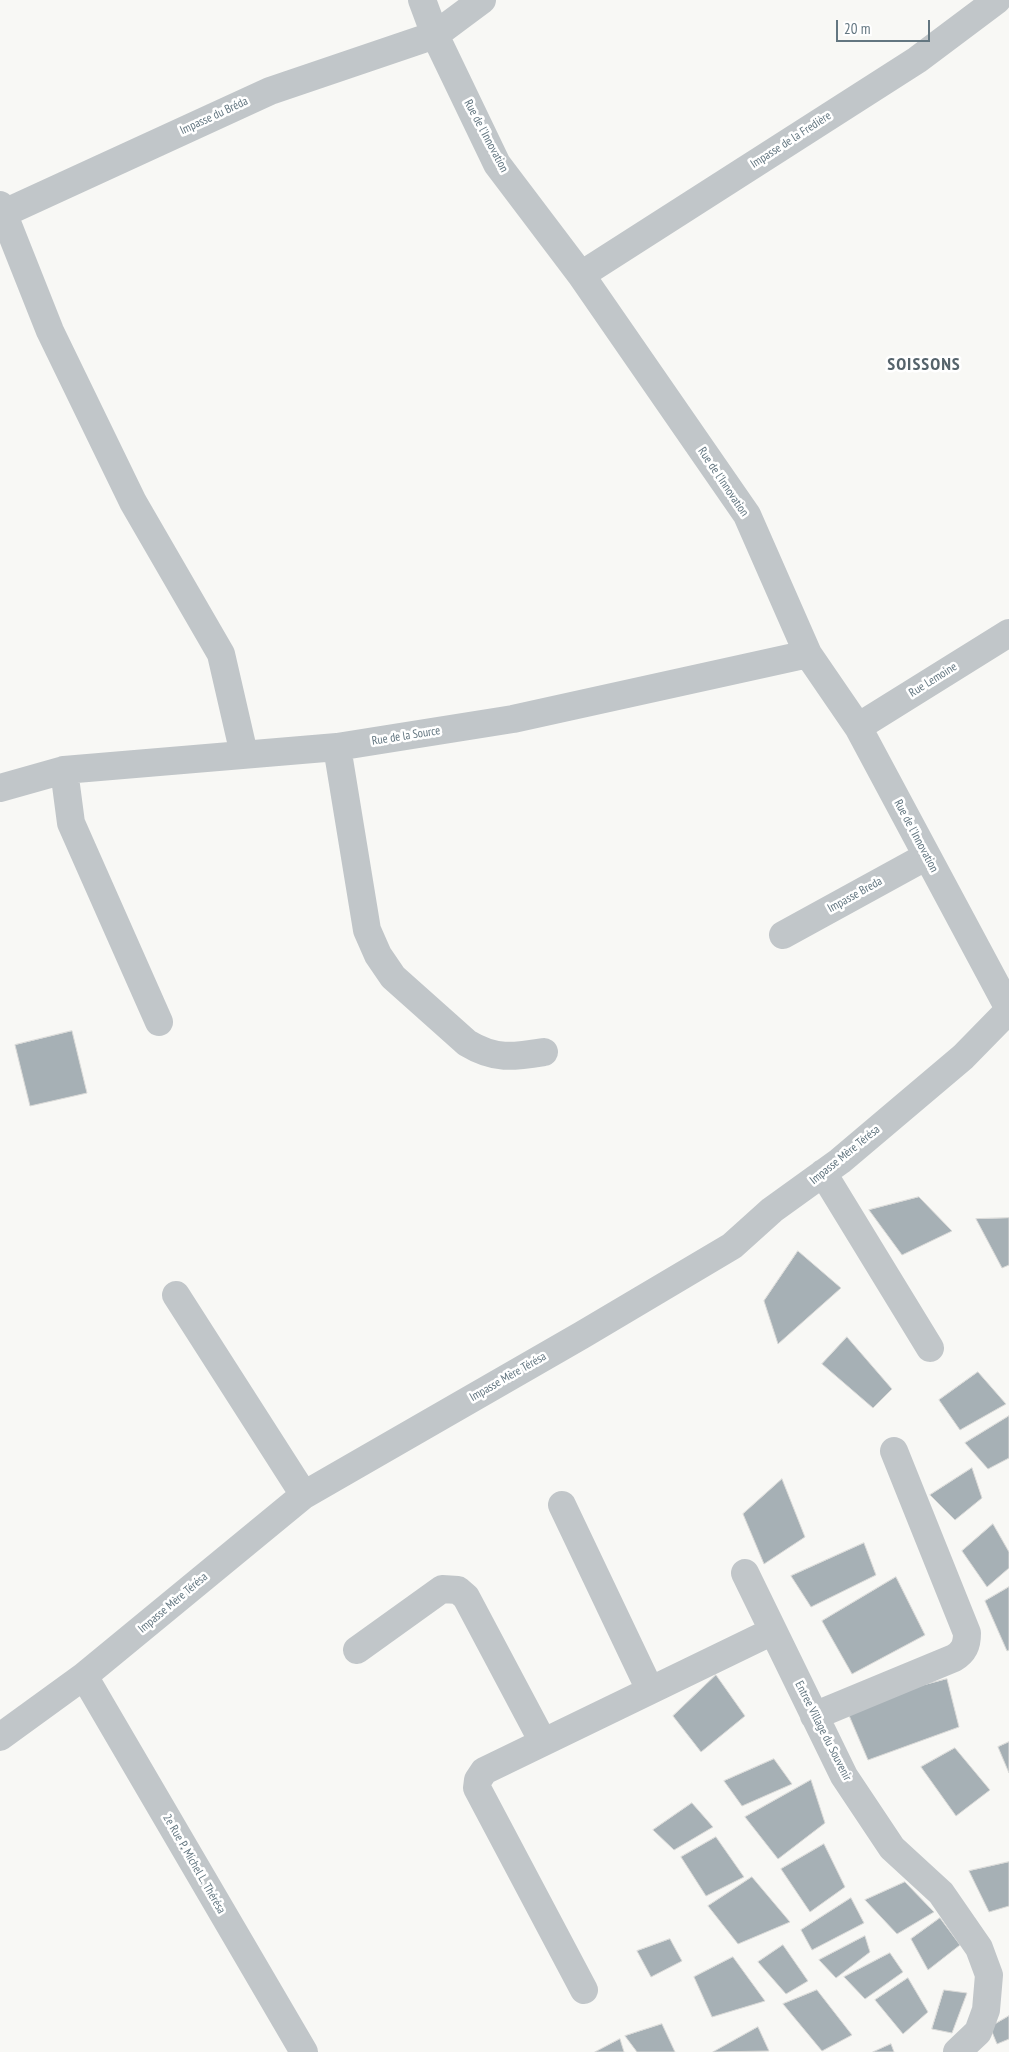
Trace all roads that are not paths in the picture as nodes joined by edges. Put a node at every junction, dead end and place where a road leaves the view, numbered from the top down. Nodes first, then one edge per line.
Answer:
1 (422, 0) edge
2 (482, 0) edge
3 (997, 0) edge
4 (435, 35) junction
5 (1, 211) edge
6 (581, 275) junction
7 (1009, 632) edge
8 (808, 654) junction
9 (858, 727) junction
10 (337, 747) junction
11 (244, 754) junction
12 (64, 770) junction
13 (0, 788) edge
14 (927, 856) junction
15 (783, 935) dead end
16 (1009, 1009) edge
17 (159, 1022) dead end
18 (544, 1052) dead end
19 (823, 1173) junction
20 (176, 1295) dead end
21 (930, 1348) dead end
22 (894, 1451) dead end
23 (304, 1494) junction
24 (562, 1505) dead end
25 (745, 1573) dead end
26 (773, 1631) junction
27 (357, 1650) dead end
28 (84, 1676) junction
29 (650, 1690) junction
30 (814, 1716) junction
31 (0, 1737) edge
32 (544, 1742) junction
33 (584, 1990) dead end
34 (304, 2052) edge
35 (957, 2052) edge

1 - 4 street, Rue de l'Innovation
2 - 4 street, Impasse du Bréda
3 - 6 street, Impasse de la Fredière
4 - 5 street, Impasse du Bréda
4 - 6 street, Rue de l'Innovation
5 - 11 street
6 - 8 street, Rue de l'Innovation
7 - 9 street, Rue Lemoine
8 - 9 street, Rue de l'Innovation
8 - 10 street, Rue de la Source
9 - 14 street, Rue de l'Innovation
10 - 11 street, Rue de la Source
10 - 18 street
11 - 12 street, Rue de la Source
12 - 13 street, Rue de la Source
12 - 17 street
14 - 15 street, Impasse Breda
14 - 16 street, Rue de l'Innovation
16 - 19 street, Impasse Mère Térésa
19 - 21 street
19 - 23 street, Impasse Mère Térésa
20 - 23 street
22 - 30 street
23 - 28 street, Impasse Mère Térésa
24 - 29 street
25 - 26 street, Entree Village du Souvenir
26 - 29 street
26 - 30 street, Entree Village du Souvenir
27 - 32 street
28 - 31 street, Impasse Mère Térésa
28 - 34 street, 2e Rue P. Michel L. Thérésa
29 - 32 street
30 - 35 street, Entree Village du Souvenir
32 - 33 street

